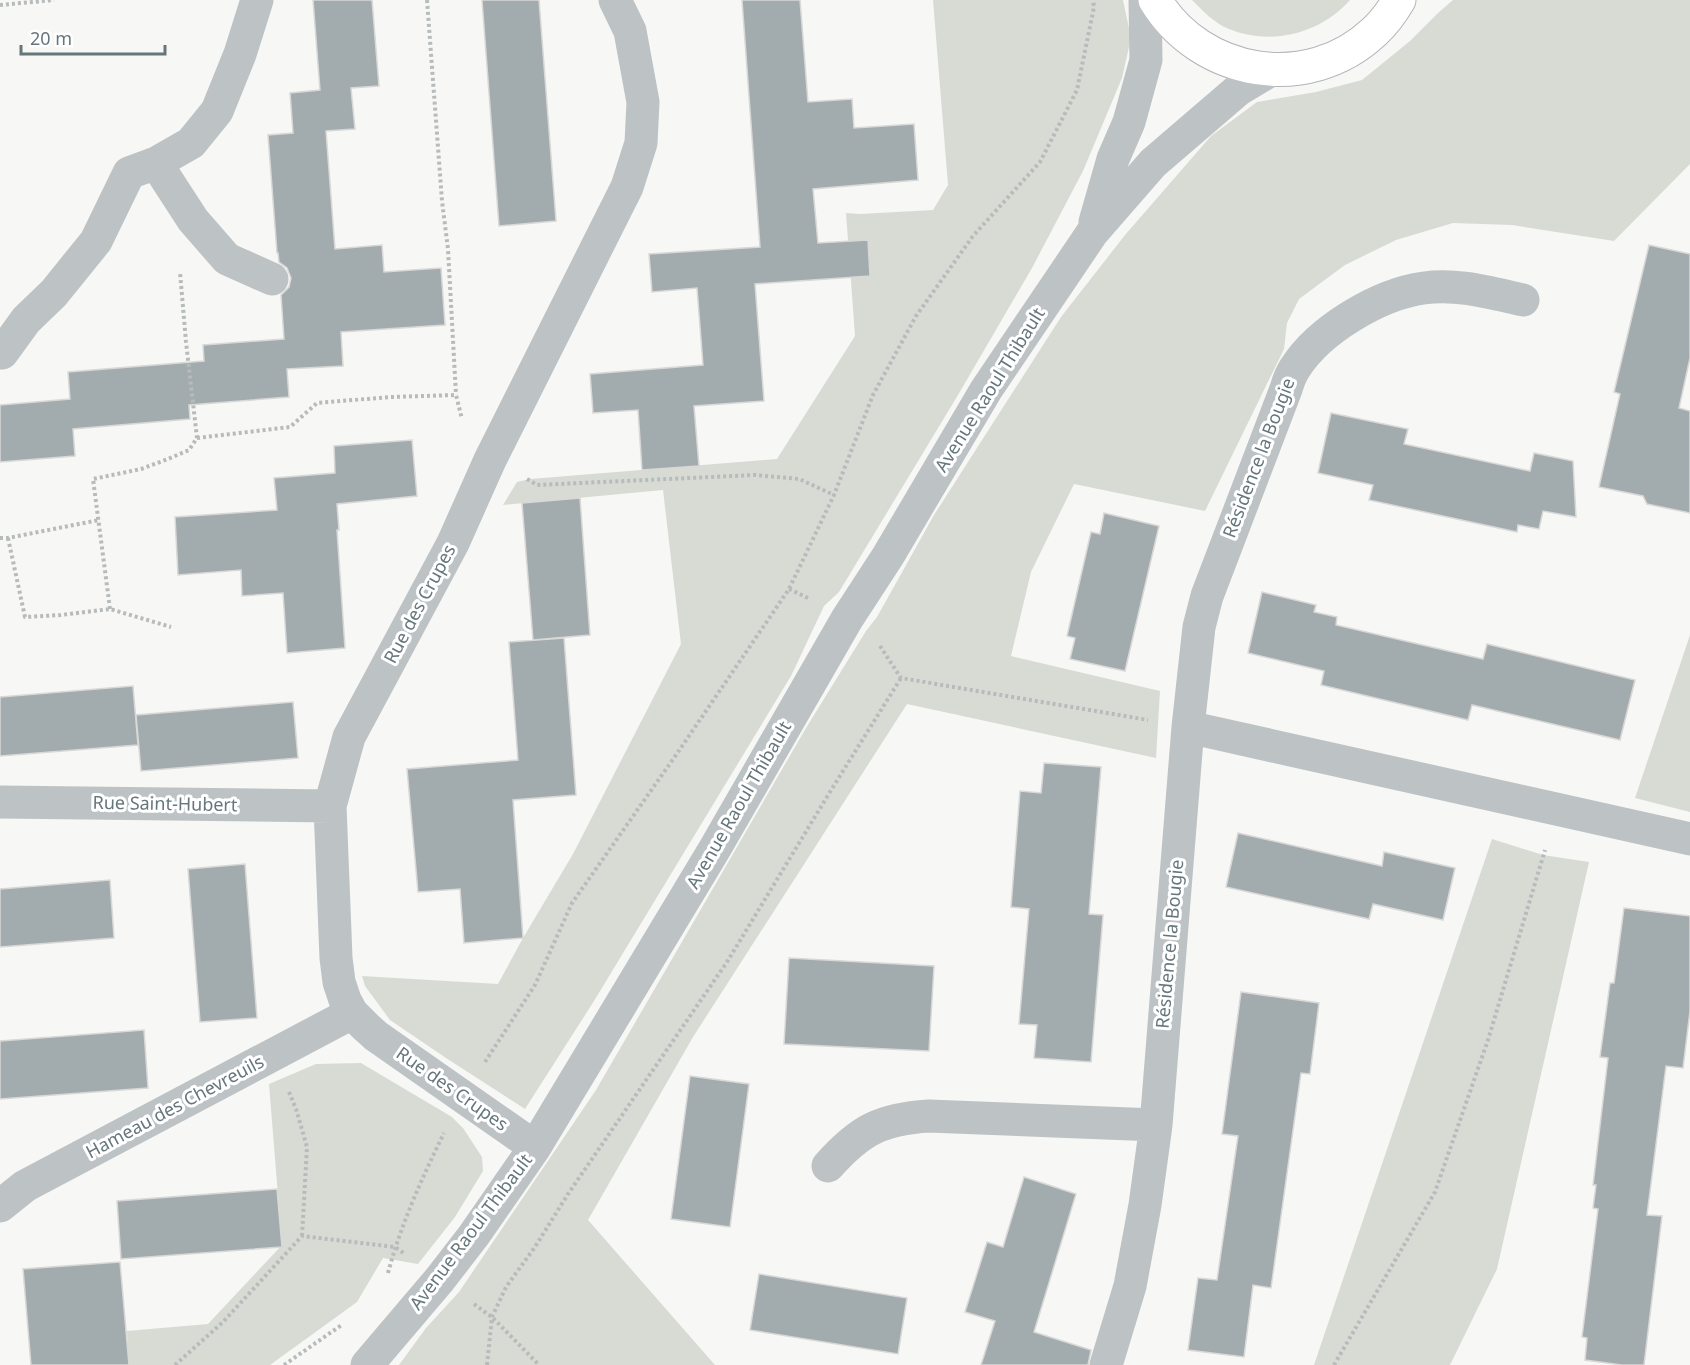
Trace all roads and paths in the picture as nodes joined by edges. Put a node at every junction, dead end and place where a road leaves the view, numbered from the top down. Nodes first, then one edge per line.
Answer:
1 (54, 0) edge
2 (257, 0) edge
3 (427, 0) edge
4 (615, 0) edge
5 (1093, 0) edge
6 (1145, 0) edge
7 (1155, 0) edge
8 (1399, 0) edge
9 (0, 4) edge
10 (1271, 70) junction
11 (142, 168) junction
12 (193, 220) junction
13 (1092, 233) junction
14 (272, 279) dead end
15 (1523, 300) dead end
16 (2, 353) dead end
17 (456, 395) junction
18 (197, 438) junction
19 (490, 460) junction
20 (834, 495) junction
21 (99, 520) junction
22 (0, 538) edge
23 (8, 538) junction
24 (110, 609) junction
25 (171, 627) dead end
26 (1188, 727) junction
27 (0, 802) edge
28 (330, 806) junction
29 (1557, 808) junction
30 (1690, 839) edge
31 (352, 1014) junction
32 (274, 1055) junction
33 (463, 1096) junction
34 (1156, 1125) junction
35 (535, 1147) junction
36 (828, 1166) dead end
37 (0, 1206) edge
38 (302, 1236) junction
39 (395, 1247) junction
40 (440, 1279) junction
41 (386, 1280) dead end
42 (492, 1317) junction
43 (350, 1320) dead end
44 (175, 1365) edge
45 (284, 1365) edge
46 (367, 1365) edge
47 (488, 1365) edge
48 (539, 1365) edge
49 (1106, 1365) edge
50 (1334, 1365) edge

1 - 9 path
2 - 11 street
3 - 17 path
4 - 19 street, Rue des Crupes
5 - 20 path
6 - 13 street
7 - 10 main road
8 - 10 main road
10 - 13 street
11 - 12 street
11 - 16 street
12 - 14 street
12 - 18 path
13 - 35 street, Avenue Raoul Thibault
15 - 26 street, Résidence la Bougie
17 - 18 path
17 - 19 path
18 - 21 path
19 - 20 path
19 - 28 street, Rue des Crupes
20 - 33 path
21 - 23 path
21 - 24 path
22 - 23 path
23 - 24 path
24 - 25 path
26 - 29 street
26 - 34 street, Résidence la Bougie
26 - 42 path
27 - 28 street, Rue Saint-Hubert
28 - 31 street, Rue des Crupes
29 - 30 street
29 - 50 path
31 - 32 street, Hameau des Chevreuils
31 - 33 street, Rue des Crupes
32 - 37 street, Hameau des Chevreuils
32 - 38 path
33 - 35 street, Rue des Crupes
33 - 39 path
34 - 36 street
34 - 49 street, Résidence la Bougie
35 - 40 street, Avenue Raoul Thibault
38 - 39 path
38 - 44 path
39 - 40 path
39 - 41 path
40 - 42 path
40 - 46 street, Avenue Raoul Thibault
42 - 47 path
42 - 48 path
43 - 45 path

